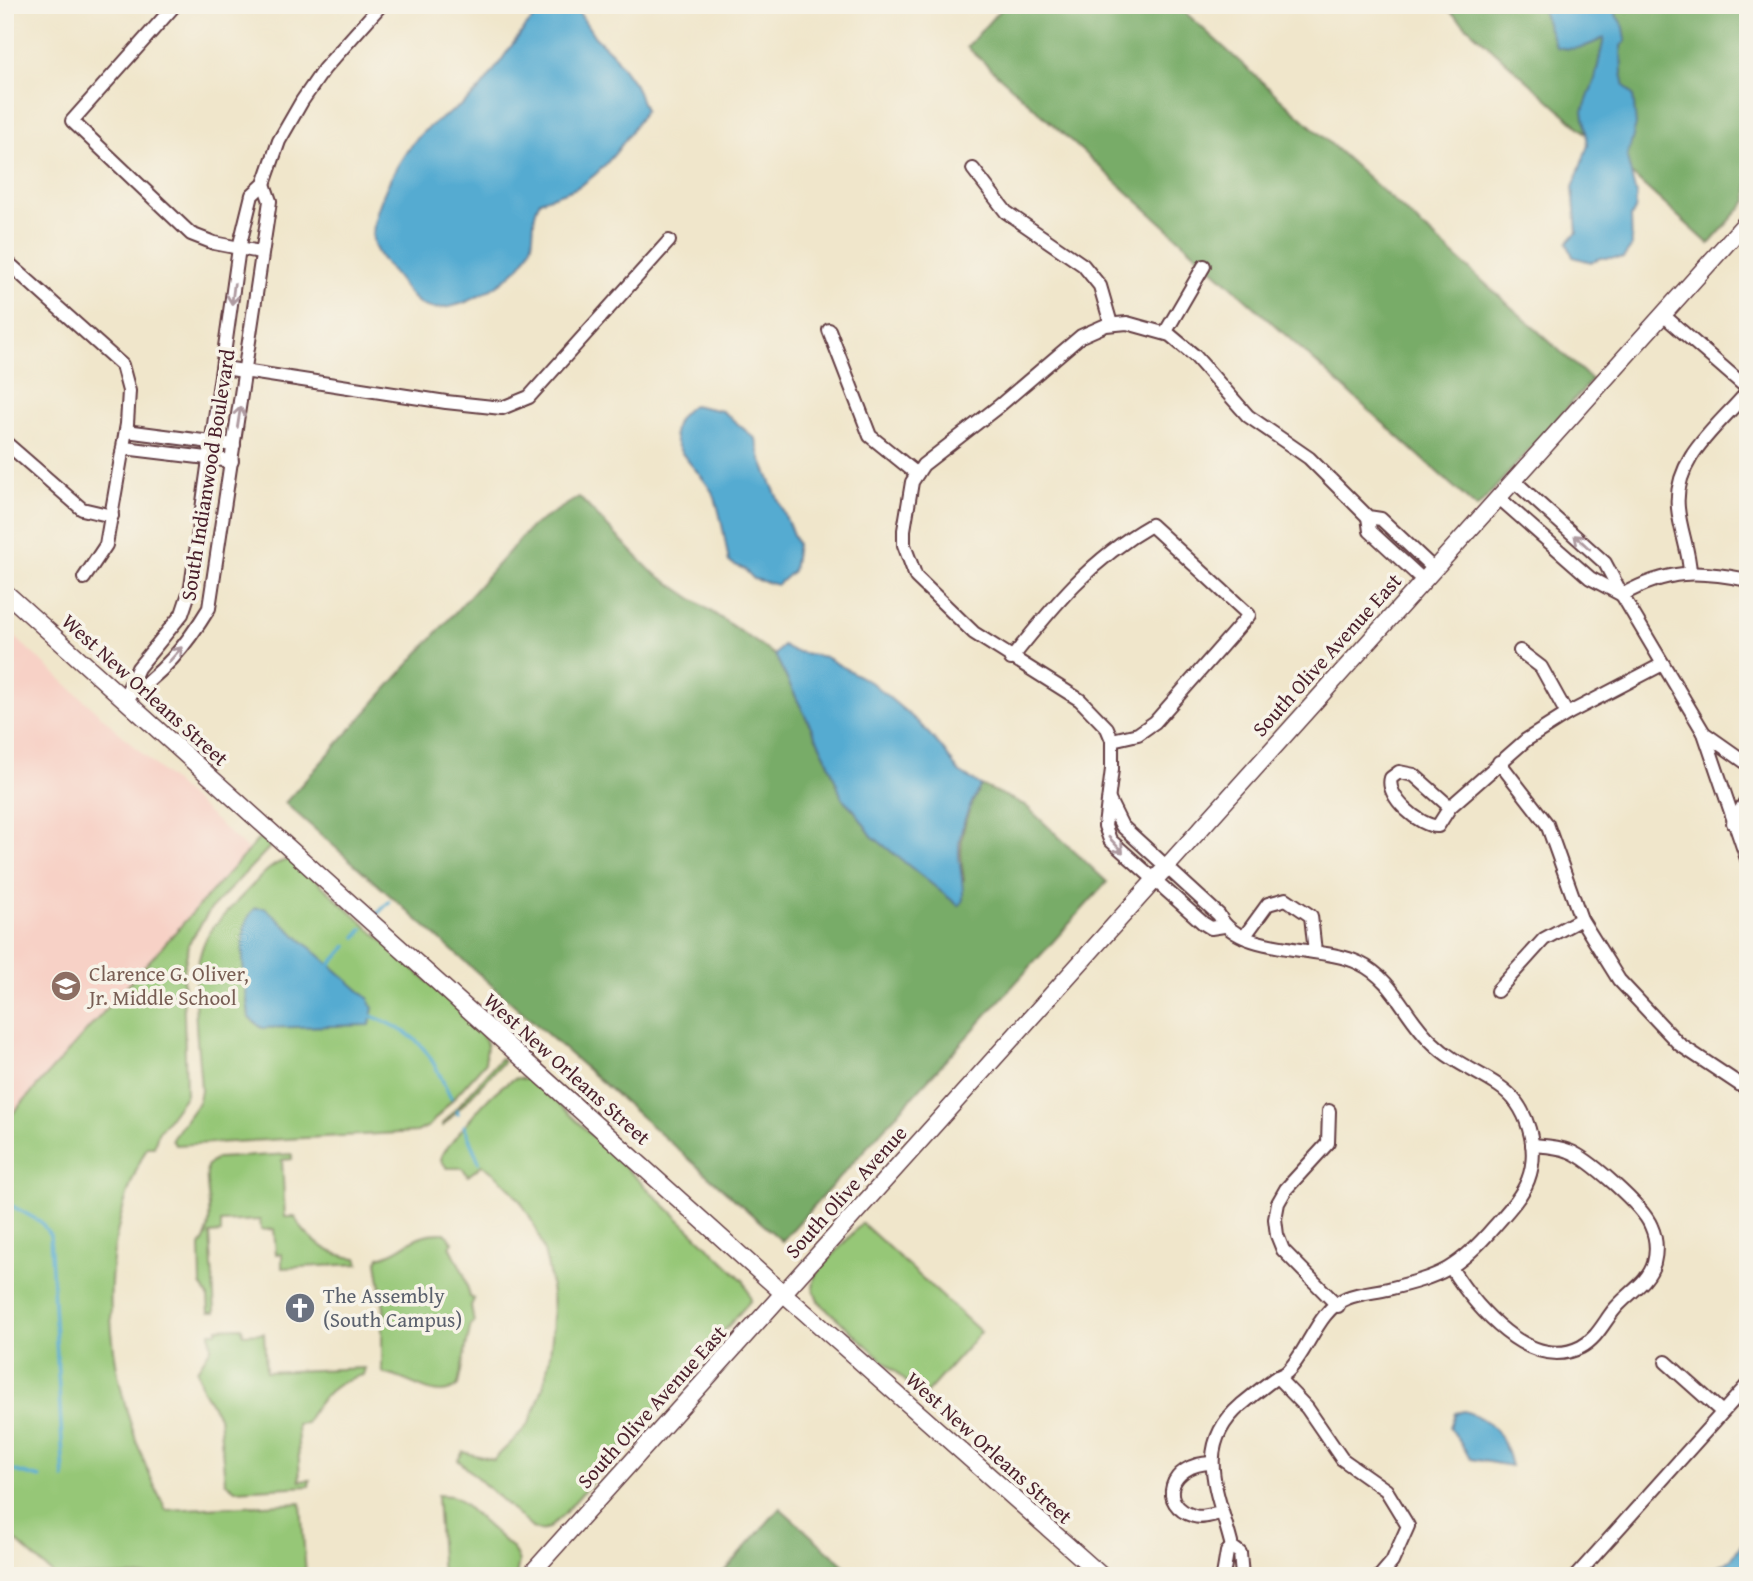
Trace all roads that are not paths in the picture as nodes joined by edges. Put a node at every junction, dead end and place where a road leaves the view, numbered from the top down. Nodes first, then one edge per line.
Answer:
1 (175, 5) edge
2 (381, 5) edge
3 (973, 169) dead end
4 (264, 184) junction
5 (1748, 220) edge
6 (668, 241) dead end
7 (239, 248) junction
8 (260, 252) junction
9 (5, 260) edge
10 (1204, 265) dead end
11 (1662, 314) junction
12 (1111, 324) junction
13 (829, 330) dead end
14 (1165, 333) junction
15 (224, 369) junction
16 (246, 370) junction
17 (1748, 390) edge
18 (126, 431) junction
19 (168, 436) junction
20 (5, 442) edge
21 (213, 442) junction
22 (234, 445) junction
23 (124, 448) junction
24 (165, 452) junction
25 (210, 458) junction
26 (232, 461) junction
27 (917, 474) junction
28 (1513, 480) junction
29 (1498, 497) junction
30 (111, 516) junction
31 (1368, 517) junction
32 (1401, 538) junction
33 (1390, 550) junction
34 (1690, 572) junction
35 (1428, 574) junction
36 (84, 578) dead end
37 (1748, 580) edge
38 (5, 592) edge
39 (1622, 595) junction
40 (182, 614) junction
41 (197, 627) junction
42 (1520, 651) dead end
43 (1011, 659) junction
44 (1663, 664) junction
45 (124, 699) junction
46 (1567, 714) junction
47 (1704, 733) junction
48 (1112, 740) junction
49 (1499, 762) junction
50 (1748, 764) edge
51 (1108, 797) junction
52 (1748, 797) edge
53 (1450, 807) junction
54 (1733, 823) junction
55 (1748, 862) edge
56 (1166, 866) junction
57 (1154, 880) junction
58 (1197, 895) junction
59 (1185, 908) junction
60 (1581, 919) junction
61 (1224, 926) junction
62 (1244, 937) junction
63 (1315, 952) junction
64 (1497, 991) dead end
65 (1748, 1090) edge
66 (1329, 1111) dead end
67 (940, 1120) joint
68 (1532, 1145) junction
69 (1451, 1268) junction
70 (783, 1293) junction
71 (1338, 1306) junction
72 (1666, 1362) dead end
73 (1277, 1377) junction
74 (1748, 1384) edge
75 (1722, 1412) junction
76 (1211, 1463) junction
77 (1222, 1513) junction
78 (1232, 1547) junction
79 (533, 1570) edge
80 (1227, 1575) edge
81 (1102, 1576) edge
82 (1242, 1576) edge
83 (1380, 1576) edge
84 (1576, 1576) edge

1 - 7 street
2 - 4 street, South Indianwood Boulevard
3 - 12 street
4 - 7 street, South Indianwood Boulevard
4 - 8 street, South Indianwood Boulevard
5 - 11 street, South Olive Avenue East
6 - 16 street
7 - 8 street
7 -> 15 street, South Indianwood Boulevard
8 - 16 street, South Indianwood Boulevard
9 - 18 street
10 - 14 street
11 - 17 street
11 - 28 street, South Olive Avenue East
12 - 14 street
12 - 27 street
13 - 27 street
14 - 31 street
15 - 16 street
15 - 21 street, South Indianwood Boulevard
22 -> 16 street, South Indianwood Boulevard
17 - 34 street
18 - 19 street
18 - 23 street
19 - 21 street
19 - 24 street
20 - 30 street
21 - 22 street
21 - 25 street, South Indianwood Boulevard
22 - 26 street, South Indianwood Boulevard
23 - 24 street
23 - 30 street
24 - 25 street
25 - 26 street
25 - 40 street, South Indianwood Boulevard
26 - 41 street, South Indianwood Boulevard
27 - 43 street
28 - 29 street, South Olive Avenue East
39 -> 28 street
29 - 35 street, South Olive Avenue East
29 - 39 street
30 - 36 street
31 - 32 street
31 - 33 street
32 - 33 street
32 - 35 street
33 - 35 street
34 - 37 street
34 - 39 street
35 - 56 street, South Olive Avenue East
38 - 45 street, West New Orleans Street
39 - 44 street
40 - 41 street
40 - 45 street, South Indianwood Boulevard
45 -> 41 street, South Indianwood Boulevard
42 - 46 street
43 - 48 street
43 - 48 street
44 - 46 street
44 - 47 street
45 - 70 street, West New Orleans Street
46 - 49 street
47 - 50 street
47 - 54 street
48 - 51 street
49 - 53 street
49 - 60 street
51 - 56 street
51 -> 57 street
52 - 54 street
53 - 53 street
54 - 55 street
56 - 57 street, South Olive Avenue East
56 - 58 street
57 - 59 street
57 - 67 street, South Olive Avenue East
58 - 59 street
58 - 61 street
59 - 61 street
60 - 64 street
60 - 65 street
61 - 62 street
62 - 63 street
62 - 63 street
63 - 68 street
66 - 71 street
67 - 70 street, South Olive Avenue
68 - 69 street
68 - 69 street
69 - 71 street
70 - 79 street, South Olive Avenue East
70 - 81 street, West New Orleans Street
71 - 73 street
72 - 75 street
73 - 76 street
73 - 83 street
74 - 75 street
75 - 84 street
76 - 77 street
76 - 77 street
77 - 78 street
78 - 80 street
78 - 82 street

